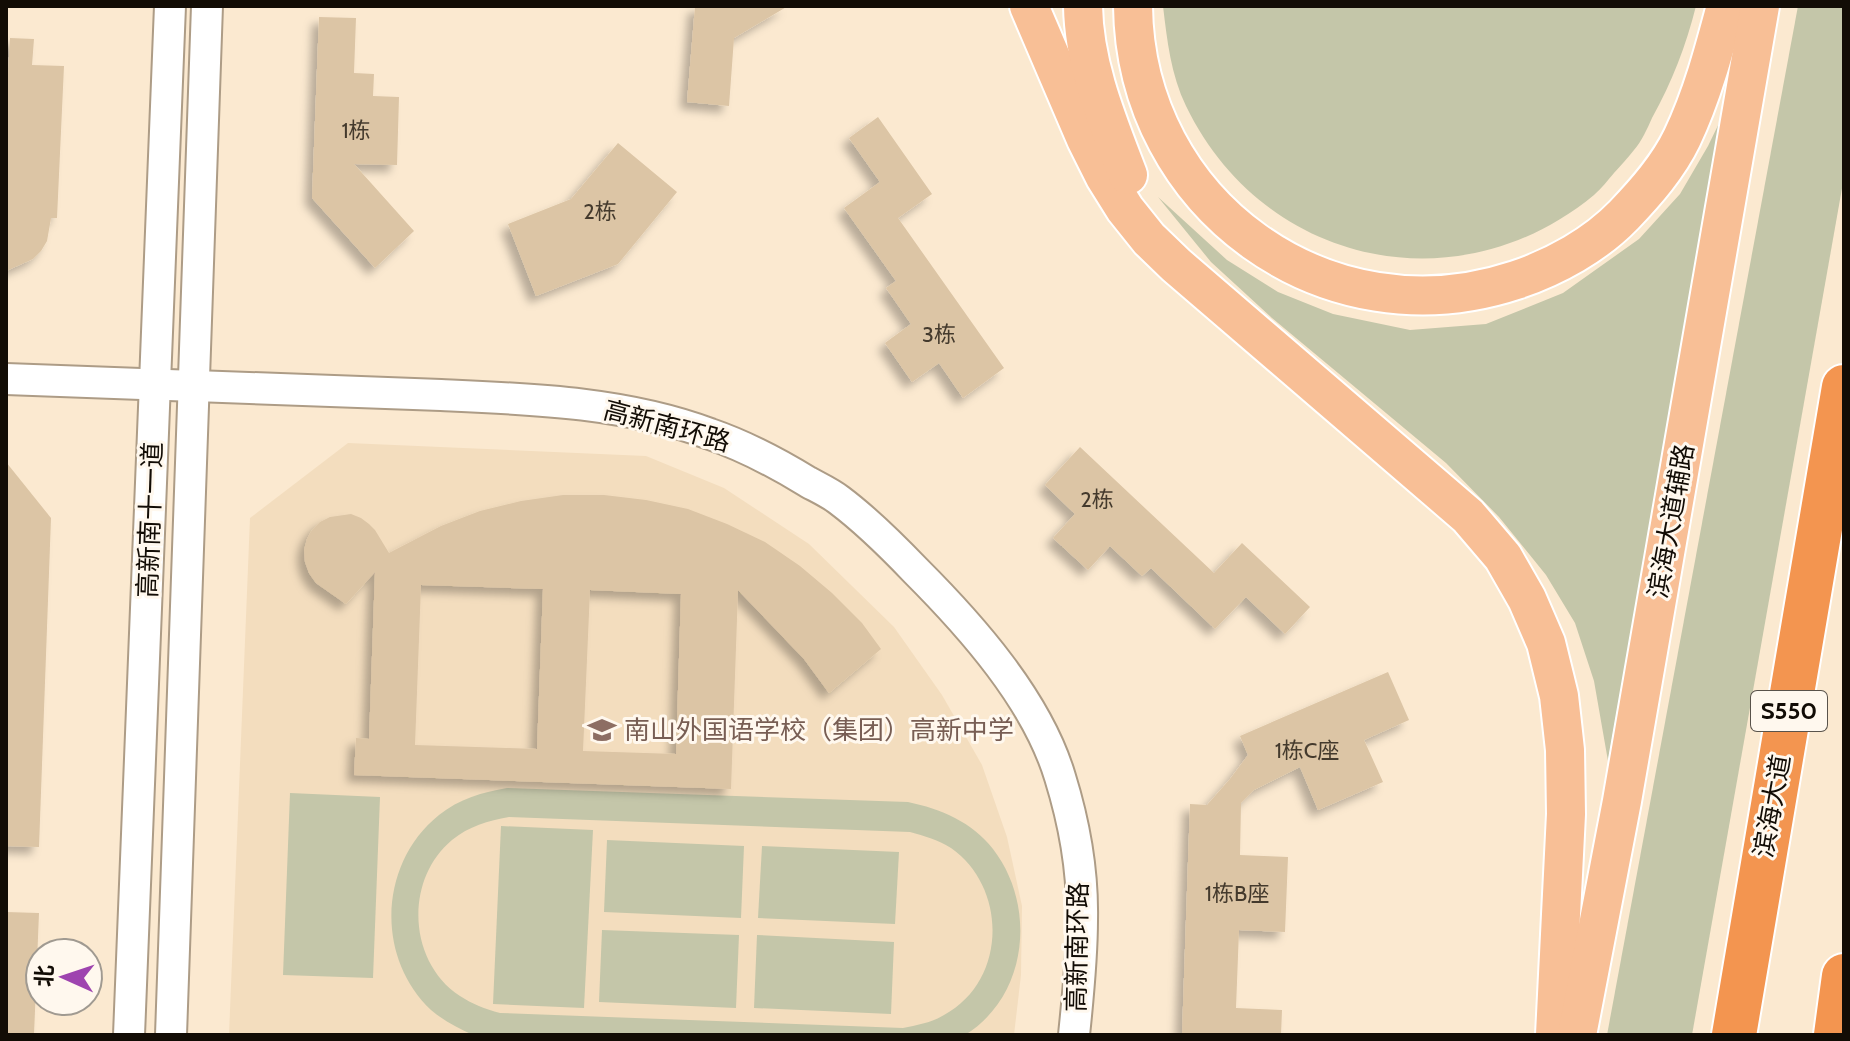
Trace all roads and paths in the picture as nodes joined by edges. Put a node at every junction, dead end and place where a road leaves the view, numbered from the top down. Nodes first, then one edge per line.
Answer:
1 (170, 6) edge
2 (207, 6) edge
3 (1029, 6) edge
4 (1083, 6) edge
5 (1133, 6) edge
6 (1726, 6) edge
7 (1760, 6) edge
8 (1079, 85) junction
9 (6, 379) edge
10 (155, 385) junction
11 (194, 386) junction
12 (1844, 387) edge
13 (1844, 976) edge
14 (129, 1035) edge
15 (171, 1035) edge
16 (1074, 1035) edge
17 (1555, 1035) edge
18 (1577, 1035) edge
19 (1734, 1035) edge
20 (1836, 1035) edge

1 - 10 street, 高新南十一道
2 - 11 street, 高新南十一道
3 - 8 main road
4 - 8 main road
5 - 6 main road
7 - 18 main road, 滨海大道辅路
8 - 17 main road
9 - 10 street, 高新南环路
10 - 11 street, 高新南环路
10 - 14 street, 高新南十一道
11 - 15 street, 高新南十一道
11 - 16 street, 高新南环路
12 - 19 highway, 滨海大道 / S550
13 - 20 highway

